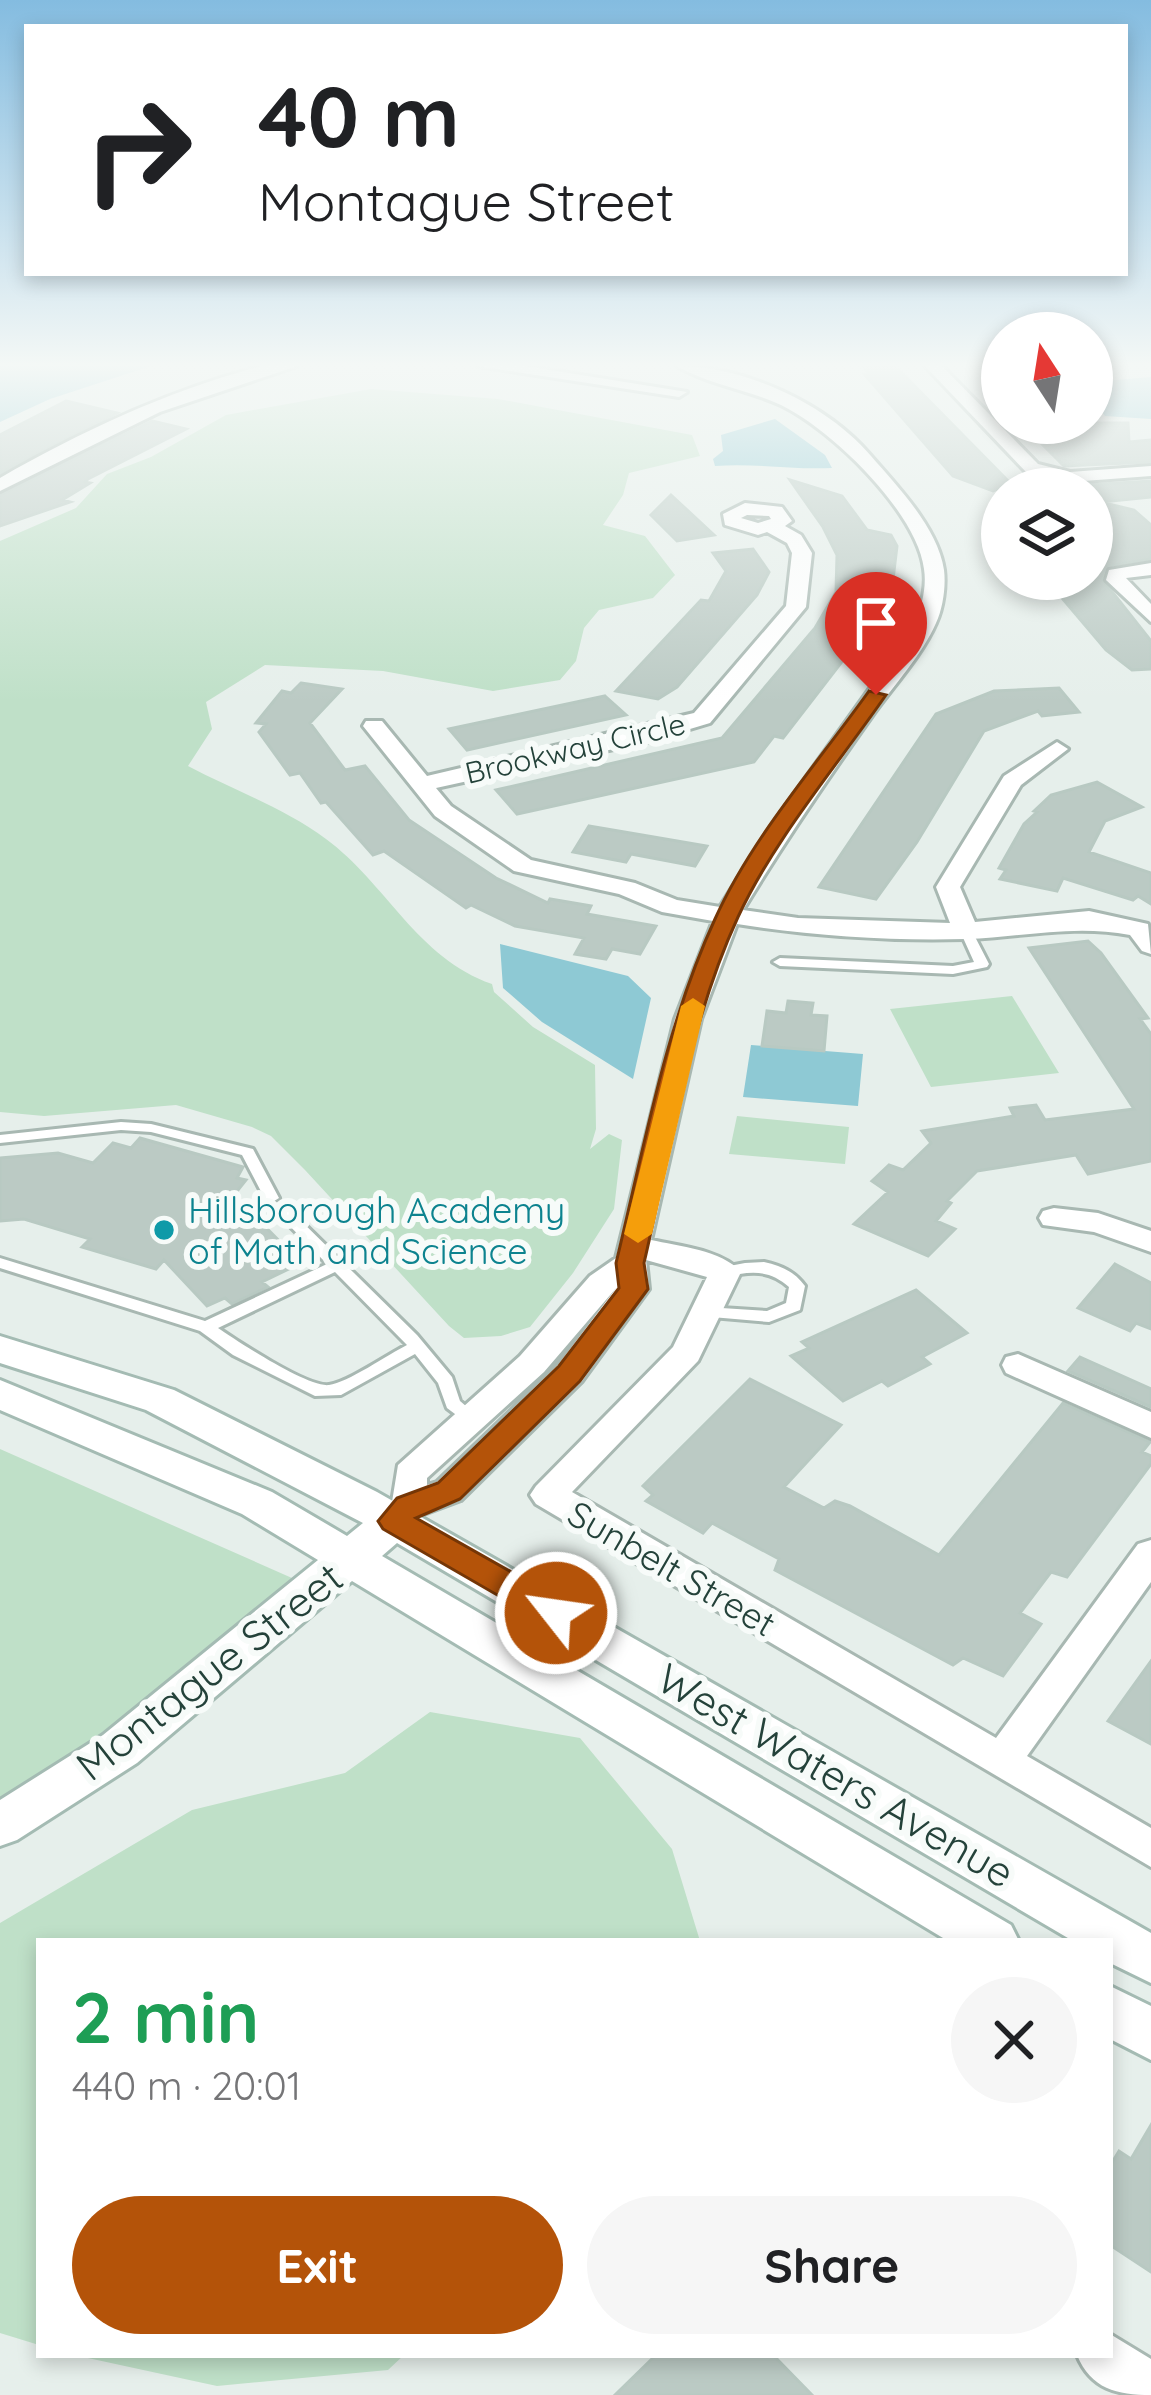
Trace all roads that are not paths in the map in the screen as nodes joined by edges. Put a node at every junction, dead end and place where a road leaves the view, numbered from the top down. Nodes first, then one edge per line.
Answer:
1 (877, 478) edge
2 (772, 527) dead end
3 (1151, 569) edge
4 (1151, 616) edge
5 (374, 725) dead end
6 (1057, 749) dead end
7 (422, 784) junction
8 (733, 907) junction
9 (966, 931) junction
10 (1151, 946) edge
11 (780, 962) dead end
12 (0, 1139) edge
13 (272, 1198) dead end
14 (285, 1213) dead end
15 (1054, 1218) dead end
16 (1151, 1242) edge
17 (632, 1255) junction
18 (0, 1263) edge
19 (335, 1266) junction
20 (725, 1272) junction
21 (706, 1312) junction
22 (206, 1327) junction
23 (415, 1347) junction
24 (0, 1349) edge
25 (1018, 1365) dead end
26 (0, 1394) edge
27 (473, 1419) junction
28 (1151, 1426) edge
29 (402, 1513) junction
30 (1151, 1554) edge
31 (351, 1562) junction
32 (1002, 1761) junction
33 (0, 1825) edge
34 (1151, 1849) edge
35 (988, 1938) edge
36 (1151, 1960) edge
37 (1113, 2012) edge
38 (1151, 2035) edge
39 (1106, 2358) edge
40 (1151, 2389) edge

1 - 8 street, Montague Street
2 - 7 street, Brookway Circle
3 - 4 street
5 - 7 street
6 - 9 street
7 - 8 street
8 - 9 street
8 - 17 street, Montague Street
9 - 10 street
9 - 11 lane
12 - 13 lane
14 - 19 lane
15 - 16 street
17 - 20 street
17 - 27 street, Montague Street
17 - 29 street, Montague Street
18 - 22 lane
19 - 22 lane
19 - 23 lane
20 - 21 street, Sunbelt Street
20 - 21 lane
21 - 32 street, Sunbelt Street
22 - 23 lane
23 - 27 lane
24 - 29 street, West Waters Avenue
25 - 28 street
26 - 31 street, West Waters Avenue
27 - 29 street, Montague Street
29 - 31 street, Montague Street
29 - 36 street, West Waters Avenue
30 - 32 street
31 - 33 street, Montague Street
31 - 35 street, West Waters Avenue
32 - 34 street, Sunbelt Street
37 - 38 street
39 - 40 street

